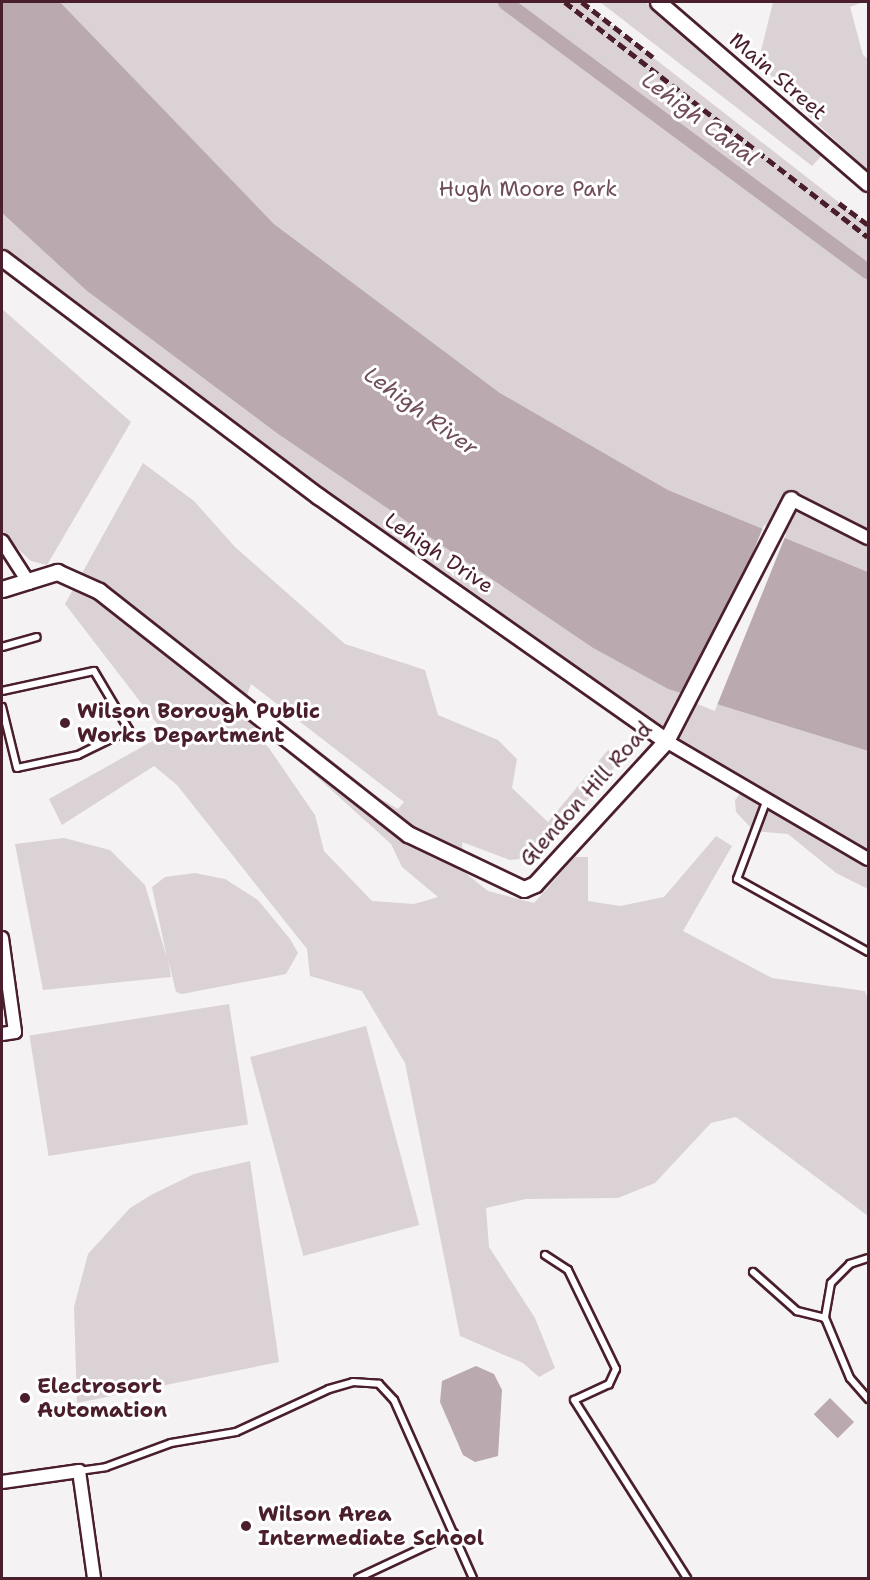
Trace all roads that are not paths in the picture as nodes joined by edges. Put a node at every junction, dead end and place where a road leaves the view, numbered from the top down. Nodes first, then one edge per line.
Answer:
1 (658, 2) edge
2 (868, 183) edge
3 (2, 258) edge
4 (791, 499) joint
5 (868, 538) edge
6 (2, 540) edge
7 (29, 583) junction
8 (2, 589) edge
9 (37, 637) dead end
10 (2, 648) edge
11 (2, 691) edge
12 (2, 707) edge
13 (666, 741) junction
14 (766, 802) junction
15 (868, 859) edge
16 (2, 938) edge
17 (868, 952) edge
18 (2, 1034) edge
19 (545, 1255) dead end
20 (868, 1258) edge
21 (753, 1272) dead end
22 (825, 1318) junction
23 (868, 1399) edge
24 (79, 1471) junction
25 (2, 1482) edge
26 (454, 1533) junction
27 (94, 1578) edge
28 (358, 1578) edge
29 (473, 1578) edge
30 (687, 1578) edge

1 - 2 street, Main Street
3 - 13 street, Lehigh Drive
4 - 5 street
4 - 13 street, Glendon Hill Road
6 - 7 street
7 - 8 street, Glendon Hill Road
7 - 13 street, Glendon Hill Road
9 - 10 lane
11 - 12 lane
13 - 14 street, Lehigh Drive
14 - 15 street, Lehigh Drive
14 - 17 lane
16 - 18 street
19 - 30 lane
20 - 22 lane
21 - 22 lane
22 - 23 lane
24 - 25 street
24 - 26 lane
24 - 27 street
26 - 28 lane
26 - 29 lane

